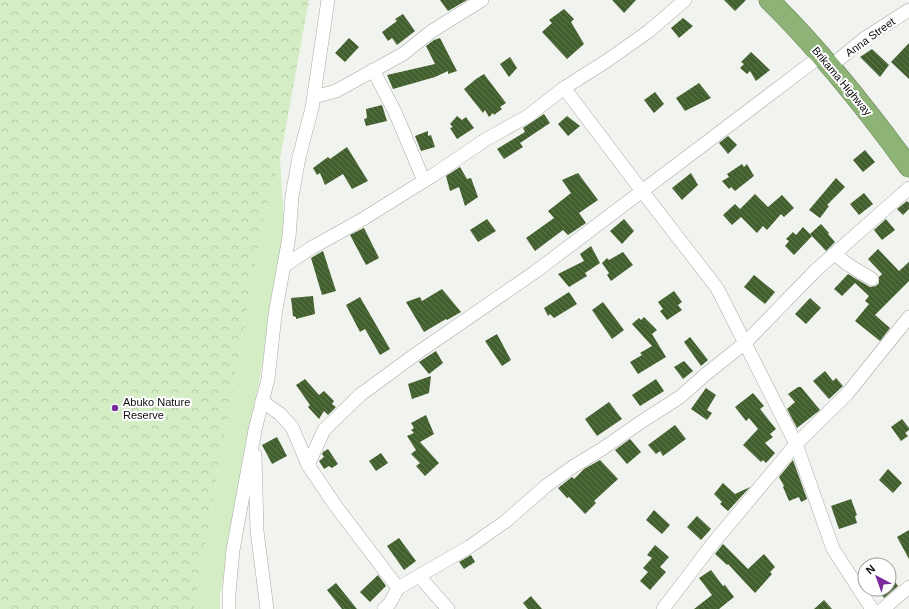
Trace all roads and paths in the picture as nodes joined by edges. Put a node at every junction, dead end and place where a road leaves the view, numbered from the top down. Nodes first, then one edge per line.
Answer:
1 (328, 0) edge
2 (482, 0) edge
3 (685, 0) edge
4 (768, 0) edge
5 (786, 0) edge
6 (909, 10) edge
7 (831, 60) junction
8 (373, 70) junction
9 (564, 88) junction
10 (314, 97) junction
11 (909, 145) edge
12 (909, 167) edge
13 (424, 181) junction
14 (909, 188) edge
15 (642, 191) junction
16 (835, 254) junction
17 (284, 266) junction
18 (872, 279) dead end
19 (909, 317) edge
20 (746, 343) junction
21 (262, 401) junction
22 (255, 430) junction
23 (796, 444) junction
24 (308, 465) junction
25 (419, 576) junction
26 (398, 588) junction
27 (909, 588) edge
28 (229, 609) edge
29 (267, 609) edge
30 (384, 609) edge
31 (448, 609) edge
32 (663, 609) edge
33 (872, 609) edge
34 (883, 609) edge

1 - 10 street
2 - 8 street
3 - 9 street
4 - 7 highway, Brikama Highway
5 - 7 highway, Brikama Highway
6 - 7 street, Anna Street
7 - 11 highway, Brikama Highway
7 - 12 highway, Brikama Highway
7 - 15 street, Anna Street
8 - 10 street
8 - 13 street
9 - 13 street
9 - 15 street
10 - 17 street
13 - 17 street
14 - 16 street
15 - 20 street
15 - 24 street, Anna Street
16 - 18 street
16 - 20 street
17 - 21 street
19 - 23 street
20 - 23 street
20 - 25 street
21 - 22 street
21 - 24 street
22 - 28 street
22 - 29 street
23 - 32 street
23 - 33 street
24 - 26 street
25 - 26 street
25 - 31 street
26 - 30 street
27 - 34 street

